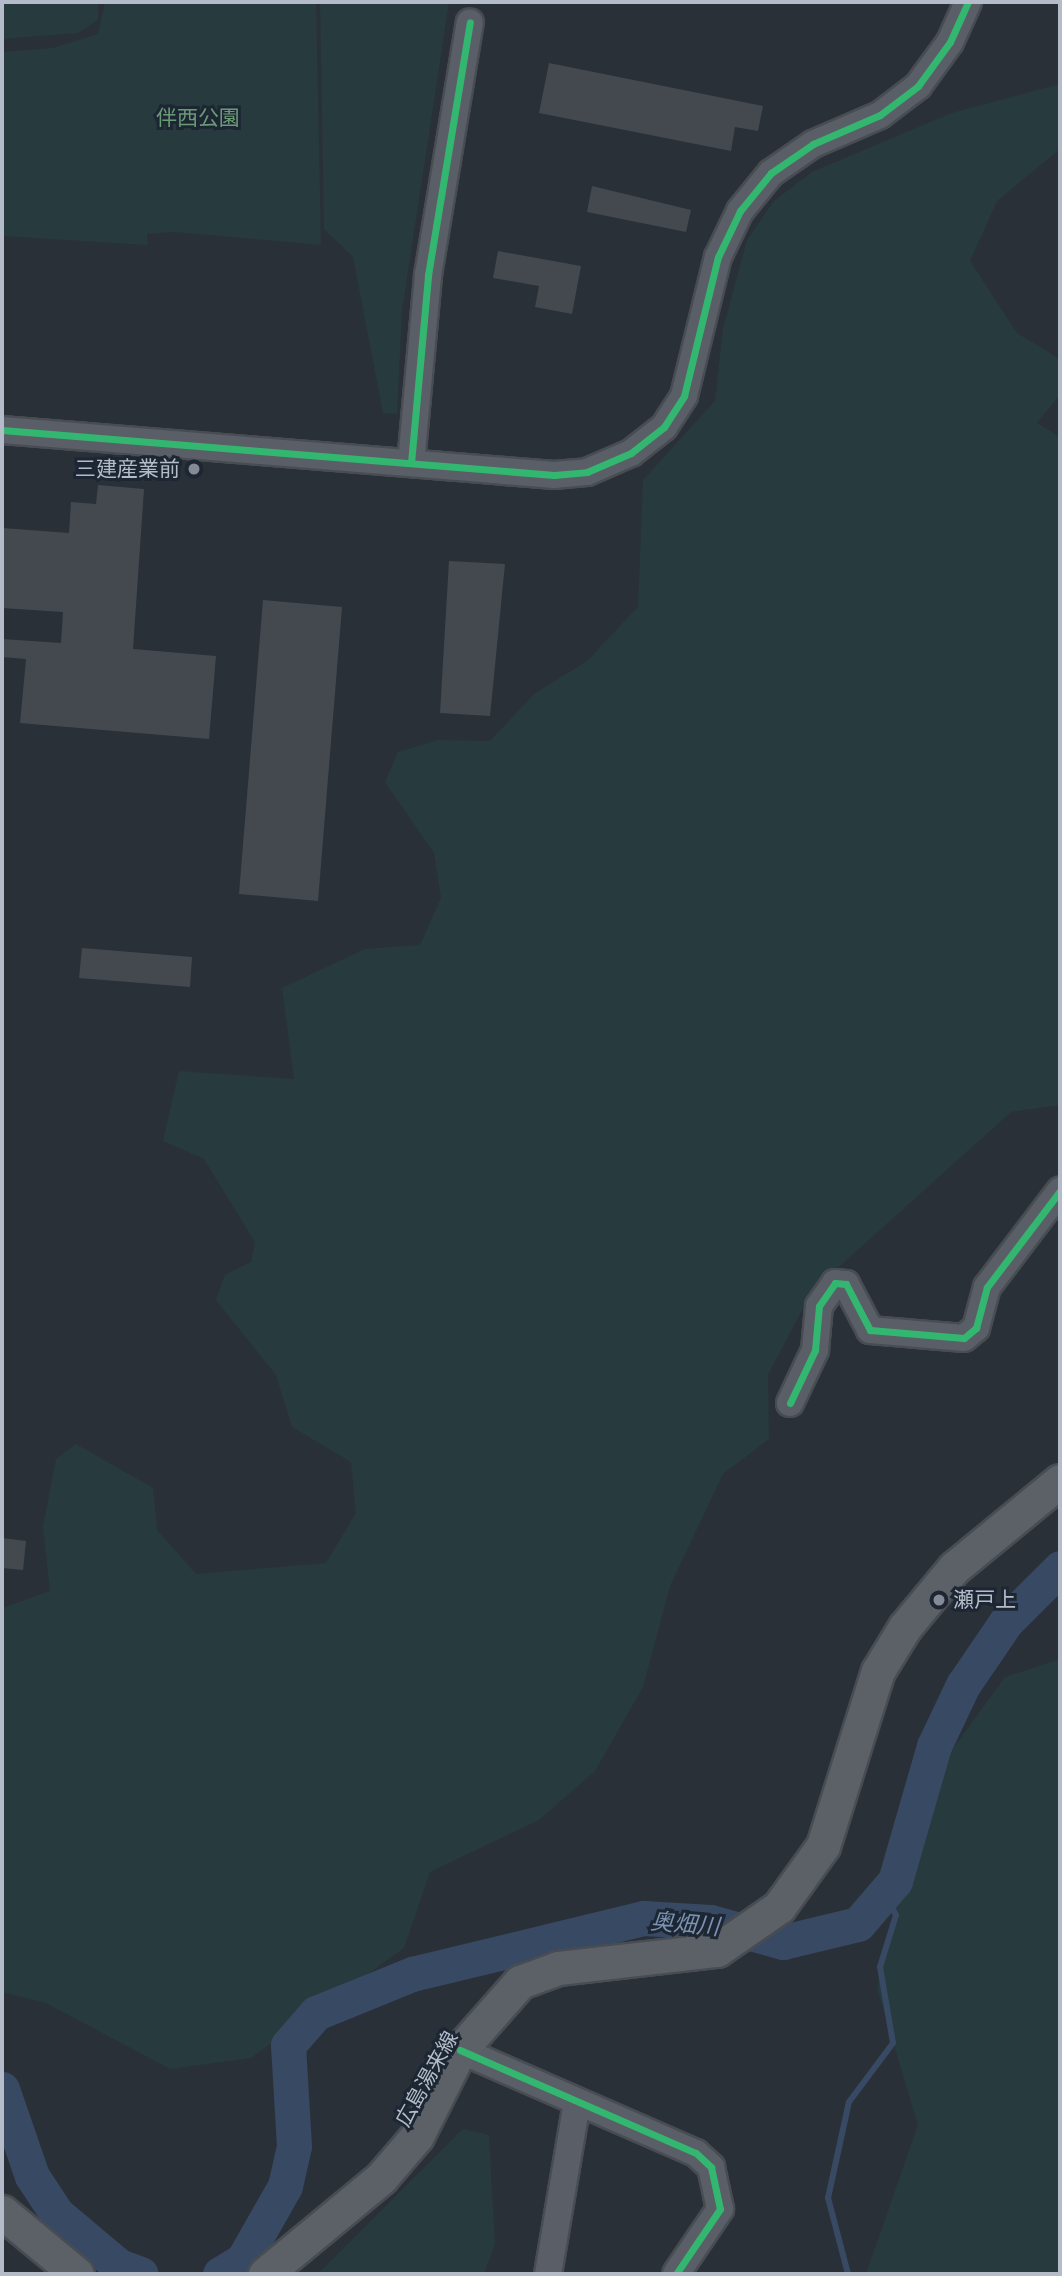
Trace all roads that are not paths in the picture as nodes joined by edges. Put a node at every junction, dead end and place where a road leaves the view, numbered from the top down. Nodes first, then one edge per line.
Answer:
1 (968, 2) edge
2 (470, 22) dead end
3 (2, 430) edge
4 (411, 463) junction
5 (1060, 1191) edge
6 (790, 1403) dead end
7 (1060, 1480) edge
8 (460, 2050) junction
9 (577, 2102) junction
10 (2, 2212) edge
11 (77, 2274) edge
12 (265, 2274) edge
13 (548, 2274) edge
14 (676, 2274) edge

1 - 4 street
2 - 4 street
3 - 4 street
5 - 6 street
7 - 8 main road, 広島湯来線
8 - 9 street
8 - 12 main road, 広島湯来線
9 - 13 street
9 - 14 street
10 - 11 main road

